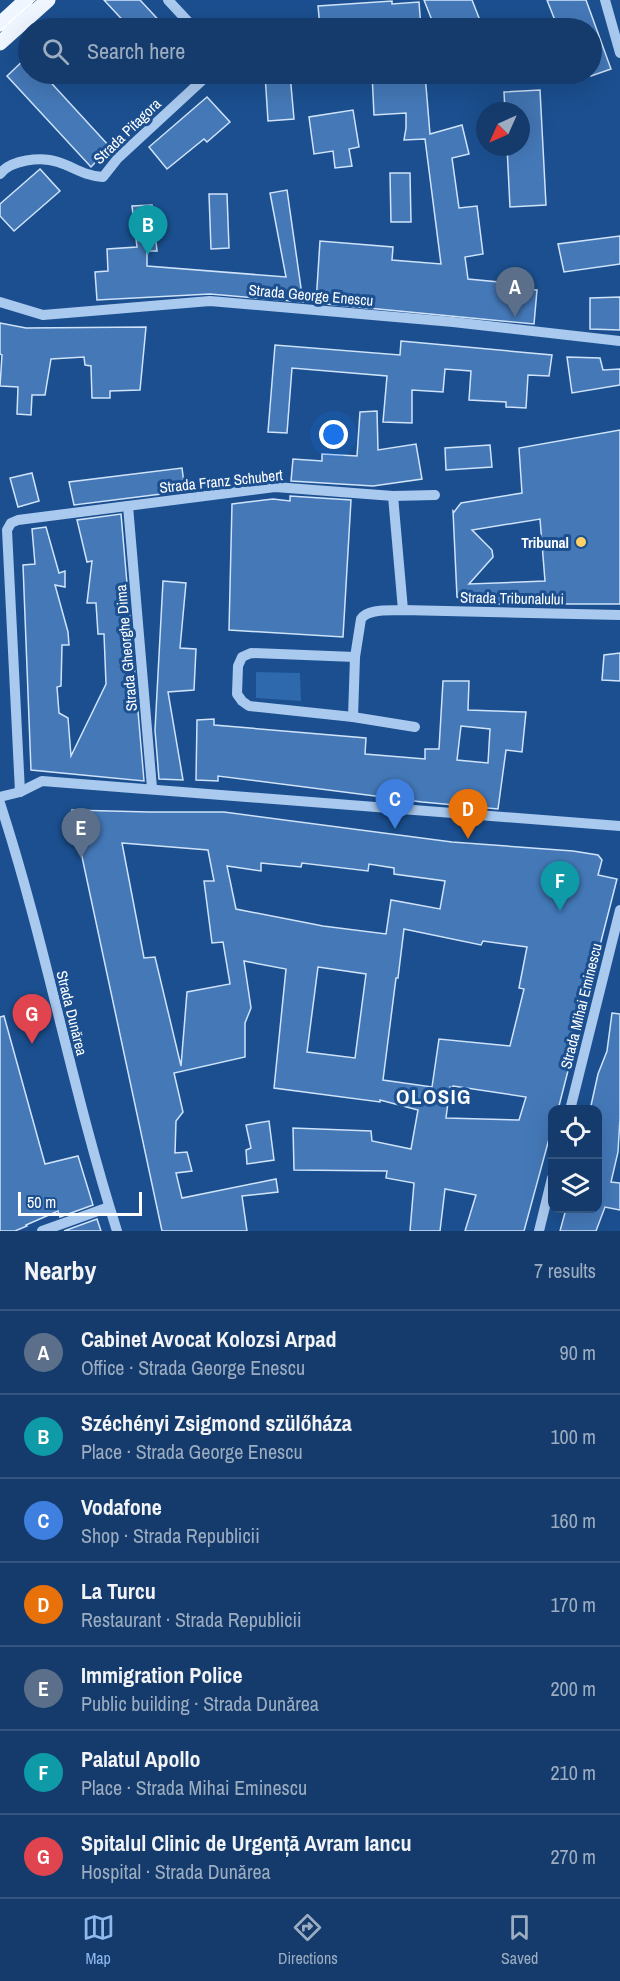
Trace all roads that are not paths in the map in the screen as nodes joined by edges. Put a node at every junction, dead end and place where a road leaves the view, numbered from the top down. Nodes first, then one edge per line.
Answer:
1 (26, 0) edge
2 (48, 0) edge
3 (168, 0) edge
4 (605, 0) edge
5 (28, 18) edge
6 (185, 18) edge
7 (0, 24) edge
8 (18, 27) edge
9 (618, 39) edge
10 (0, 43) edge
11 (620, 53) edge
12 (198, 84) edge
13 (0, 174) edge
14 (0, 302) edge
15 (620, 341) edge
16 (435, 495) dead end
17 (393, 496) junction
18 (128, 506) junction
19 (403, 610) junction
20 (620, 615) edge
21 (355, 657) junction
22 (353, 717) junction
23 (415, 727) dead end
24 (152, 788) junction
25 (20, 792) junction
26 (0, 797) edge
27 (0, 803) edge
28 (620, 826) edge
29 (620, 910) edge
30 (571, 1105) edge
31 (548, 1194) edge
32 (109, 1207) junction
33 (42, 1231) edge
34 (117, 1231) edge
35 (539, 1231) edge

1 - 7 main road
2 - 5 main road
3 - 6 street
4 - 9 street
8 - 10 main road
9 - 11 street
12 - 13 street, Strada Pitagora
14 - 15 street, Strada George Enescu
16 - 17 street, Strada Franz Schubert
17 - 18 street, Strada Franz Schubert
17 - 19 street
18 - 24 street, Strada Gheorghe Dima
18 - 25 street, Strada Franz Schubert
19 - 20 street, Strada Tribunalului
19 - 21 street, Strada Tribunalului
21 - 22 street
21 - 22 street
22 - 23 street
24 - 25 street
24 - 28 street
25 - 26 street
27 - 32 street, Strada Dunărea
29 - 30 street, Strada Mihai Eminescu
31 - 35 street
32 - 33 street
32 - 34 street, Strada Dunărea

